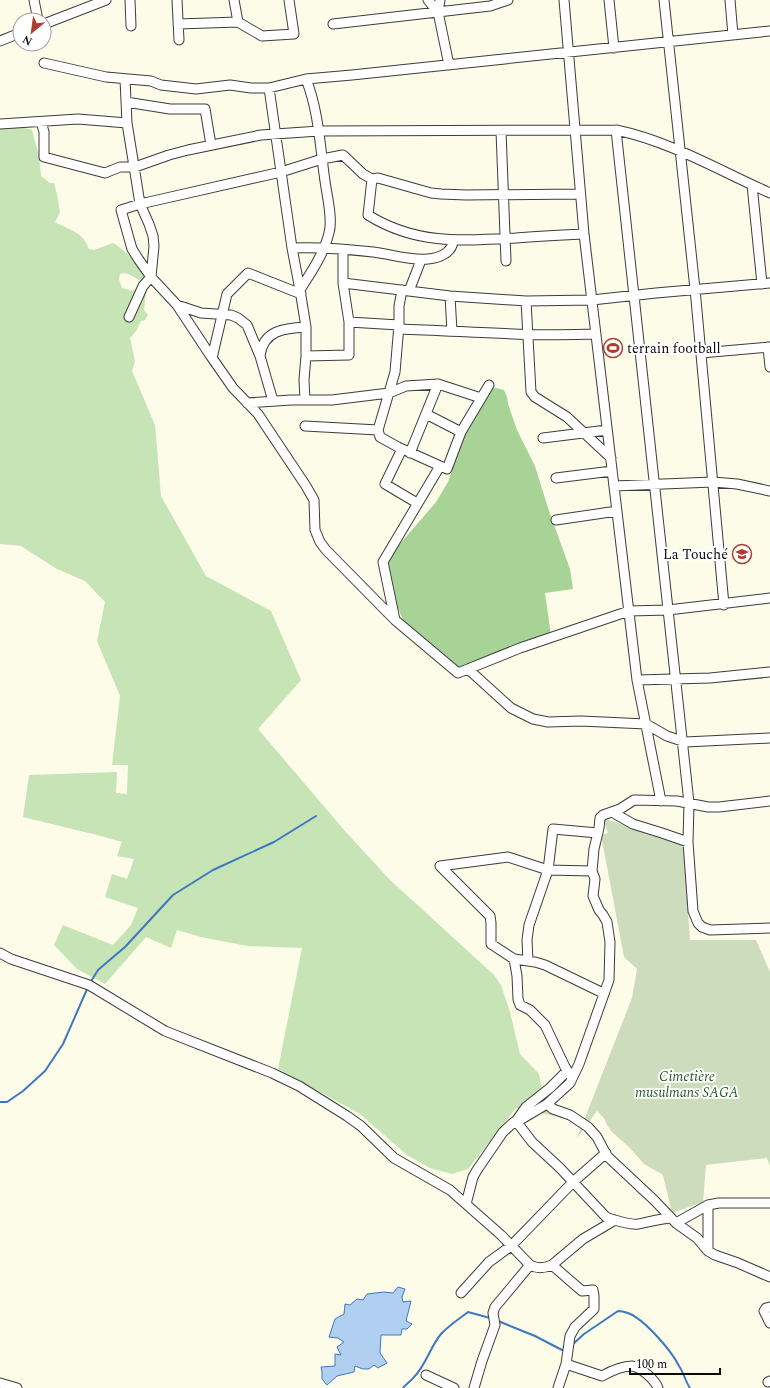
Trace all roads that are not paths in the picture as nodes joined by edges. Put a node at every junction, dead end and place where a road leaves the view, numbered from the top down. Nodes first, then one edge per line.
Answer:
1 (34, 0) edge
2 (106, 0) edge
3 (130, 0) edge
4 (177, 0) edge
5 (234, 0) edge
6 (288, 0) edge
7 (428, 0) edge
8 (440, 0) edge
9 (508, 0) edge
10 (564, 0) edge
11 (609, 0) edge
12 (664, 0) edge
13 (730, 0) edge
14 (490, 3) edge
15 (36, 12) edge
16 (438, 12) junction
17 (52, 21) edge
18 (238, 22) junction
19 (178, 24) junction
20 (333, 24) dead end
21 (131, 26) dead end
22 (770, 31) edge
23 (733, 35) junction
24 (12, 36) edge
25 (179, 40) dead end
26 (0, 41) edge
27 (668, 42) junction
28 (614, 48) junction
29 (568, 52) junction
30 (44, 62) dead end
31 (449, 65) junction
32 (125, 79) junction
33 (306, 79) junction
34 (269, 88) junction
35 (126, 102) junction
36 (41, 122) junction
37 (127, 123) junction
38 (0, 124) edge
39 (574, 130) junction
40 (616, 130) junction
41 (319, 131) junction
42 (501, 131) junction
43 (276, 133) junction
44 (211, 145) junction
45 (680, 151) junction
46 (322, 158) junction
47 (135, 168) junction
48 (281, 172) junction
49 (372, 179) junction
50 (752, 185) junction
51 (770, 193) edge
52 (504, 194) junction
53 (580, 194) junction
54 (140, 204) junction
55 (584, 234) junction
56 (505, 238) junction
57 (453, 241) junction
58 (292, 248) junction
59 (325, 248) junction
60 (343, 250) junction
61 (421, 260) junction
62 (506, 261) dead end
63 (151, 277) junction
64 (343, 283) junction
65 (766, 283) edge
66 (695, 289) junction
67 (406, 290) junction
68 (300, 292) junction
69 (634, 295) junction
70 (450, 296) junction
71 (592, 300) junction
72 (526, 301) junction
73 (177, 305) junction
74 (222, 314) junction
75 (129, 317) dead end
76 (349, 322) junction
77 (306, 327) junction
78 (399, 327) junction
79 (452, 331) junction
80 (596, 334) junction
81 (528, 335) junction
82 (769, 347) edge
83 (701, 352) junction
84 (260, 356) junction
85 (306, 356) junction
86 (212, 358) junction
87 (770, 367) edge
88 (438, 384) junction
89 (489, 385) dead end
90 (389, 393) junction
91 (482, 398) junction
92 (305, 400) junction
93 (273, 401) junction
94 (247, 403) junction
95 (426, 414) junction
96 (305, 426) dead end
97 (378, 430) junction
98 (607, 430) junction
99 (461, 432) junction
100 (584, 433) junction
101 (543, 438) dead end
102 (406, 451) junction
103 (611, 458) junction
104 (440, 466) junction
105 (612, 471) junction
106 (556, 478) dead end
107 (713, 482) junction
108 (655, 484) junction
109 (614, 486) junction
110 (770, 491) edge
111 (416, 503) junction
112 (617, 511) junction
113 (556, 520) dead end
114 (770, 598) edge
115 (724, 604) junction
116 (668, 610) junction
117 (629, 611) junction
118 (395, 620) junction
119 (468, 669) junction
120 (770, 672) edge
121 (676, 679) junction
122 (637, 680) junction
123 (646, 724) junction
124 (770, 738) edge
125 (683, 742) junction
126 (661, 801) junction
127 (770, 801) edge
128 (689, 803) junction
129 (612, 812) junction
130 (598, 834) junction
131 (688, 842) junction
132 (548, 870) junction
133 (592, 871) junction
134 (770, 928) edge
135 (0, 953) edge
136 (11, 959) junction
137 (514, 959) junction
138 (0, 961) edge
139 (528, 961) junction
140 (604, 993) junction
141 (570, 1075) junction
142 (546, 1104) junction
143 (516, 1121) junction
144 (606, 1153) junction
145 (573, 1182) junction
146 (770, 1203) edge
147 (466, 1204) junction
148 (708, 1205) junction
149 (615, 1220) junction
150 (673, 1220) junction
151 (511, 1246) junction
152 (708, 1251) junction
153 (552, 1264) junction
154 (530, 1265) junction
155 (770, 1277) edge
156 (461, 1293) dead end
157 (770, 1307) edge
158 (770, 1323) edge
159 (566, 1364) junction
160 (426, 1375) dead end
161 (0, 1383) edge
162 (17, 1388) edge
163 (454, 1388) edge
164 (474, 1388) edge
165 (558, 1388) edge
166 (658, 1388) edge

1 - 15 street
2 - 17 street
3 - 21 street
4 - 19 street
5 - 18 street
6 - 18 street
7 - 16 street
8 - 16 street
9 - 14 street
10 - 29 street
11 - 28 street
12 - 27 street
13 - 23 street
14 - 16 street
16 - 20 street
16 - 31 street
18 - 19 street
19 - 25 street
22 - 23 street
23 - 27 street
24 - 26 street
27 - 28 street
27 - 45 street
28 - 29 street
29 - 31 street
29 - 39 street
30 - 32 street
31 - 33 street
32 - 34 street
32 - 35 street
33 - 34 street
33 - 41 street
34 - 43 street
35 - 37 street
35 - 44 street
36 - 37 street
36 - 38 street
36 - 47 street
37 - 47 street
39 - 40 street
39 - 42 street
39 - 53 street
40 - 45 street
40 - 69 street
41 - 42 street
41 - 43 street
41 - 46 street
42 - 52 street
43 - 44 street
43 - 48 street
44 - 47 street
45 - 50 street
45 - 66 street
46 - 48 street
46 - 49 street
46 - 59 street
47 - 54 street
48 - 54 street
48 - 58 street
49 - 52 street
49 - 57 street
50 - 51 street
50 - 65 street
52 - 53 street
52 - 56 street
53 - 55 street
54 - 63 street
54 - 63 street
55 - 56 street
55 - 71 street
56 - 57 street
56 - 62 street
57 - 61 street
58 - 59 street
58 - 68 street
59 - 60 street
59 - 68 street
60 - 61 street
60 - 64 street
61 - 67 street
63 - 73 street
63 - 75 street
64 - 67 street
64 - 76 street
65 - 66 street
66 - 69 street
66 - 83 street
67 - 70 street
67 - 78 street
68 - 74 street
68 - 77 street
69 - 71 street
69 - 108 street
70 - 72 street
70 - 79 street
71 - 72 street
71 - 80 street
72 - 81 street
73 - 74 street
73 - 86 street
74 - 84 street
74 - 86 street
76 - 78 street
76 - 85 street
77 - 84 street
77 - 85 street
78 - 79 street
78 - 90 street
79 - 81 street
80 - 81 street
80 - 98 street
81 - 100 street
82 - 83 street
82 - 87 street
83 - 107 street
84 - 93 street
85 - 92 street
86 - 94 street
88 - 90 street
88 - 91 street
88 - 95 street
89 - 91 street
90 - 92 street
90 - 97 street
91 - 99 street
92 - 93 street
93 - 94 street
94 - 118 street
95 - 99 street
95 - 102 street
96 - 97 street
97 - 102 street
98 - 100 street
98 - 103 street
99 - 104 street
100 - 101 street
100 - 103 street
102 - 104 street
102 - 111 street
103 - 105 street
104 - 111 street
105 - 106 street
105 - 109 street
107 - 108 street
107 - 110 street
107 - 115 street
108 - 109 street
108 - 116 street
109 - 112 street
111 - 118 street
112 - 113 street
112 - 117 street
114 - 115 street
115 - 116 street
116 - 117 street
116 - 121 street
117 - 119 street
117 - 122 street
118 - 119 street
119 - 123 street
120 - 121 street
121 - 122 street
121 - 125 street
122 - 123 street
123 - 125 street
123 - 126 street
124 - 125 street
125 - 128 street
126 - 128 street
126 - 129 street
127 - 128 street
128 - 131 street
129 - 130 street
129 - 131 street
130 - 132 street
130 - 133 street
131 - 134 street
132 - 133 street
132 - 137 street
132 - 139 street
133 - 140 street
135 - 136 street
136 - 138 street
136 - 147 street
137 - 139 street
137 - 141 street
139 - 140 street
140 - 141 street
141 - 142 street
141 - 143 street
142 - 143 street
142 - 144 street
143 - 145 street
143 - 147 street
144 - 145 street
144 - 150 street
145 - 149 street
145 - 151 street
146 - 148 street
147 - 151 street
148 - 150 street
148 - 152 street
149 - 150 street
149 - 153 street
150 - 152 street
151 - 154 street
151 - 156 street
152 - 155 street
153 - 154 street
153 - 159 street
154 - 164 street
157 - 158 street
159 - 165 street
159 - 166 street
160 - 163 street
161 - 162 street

